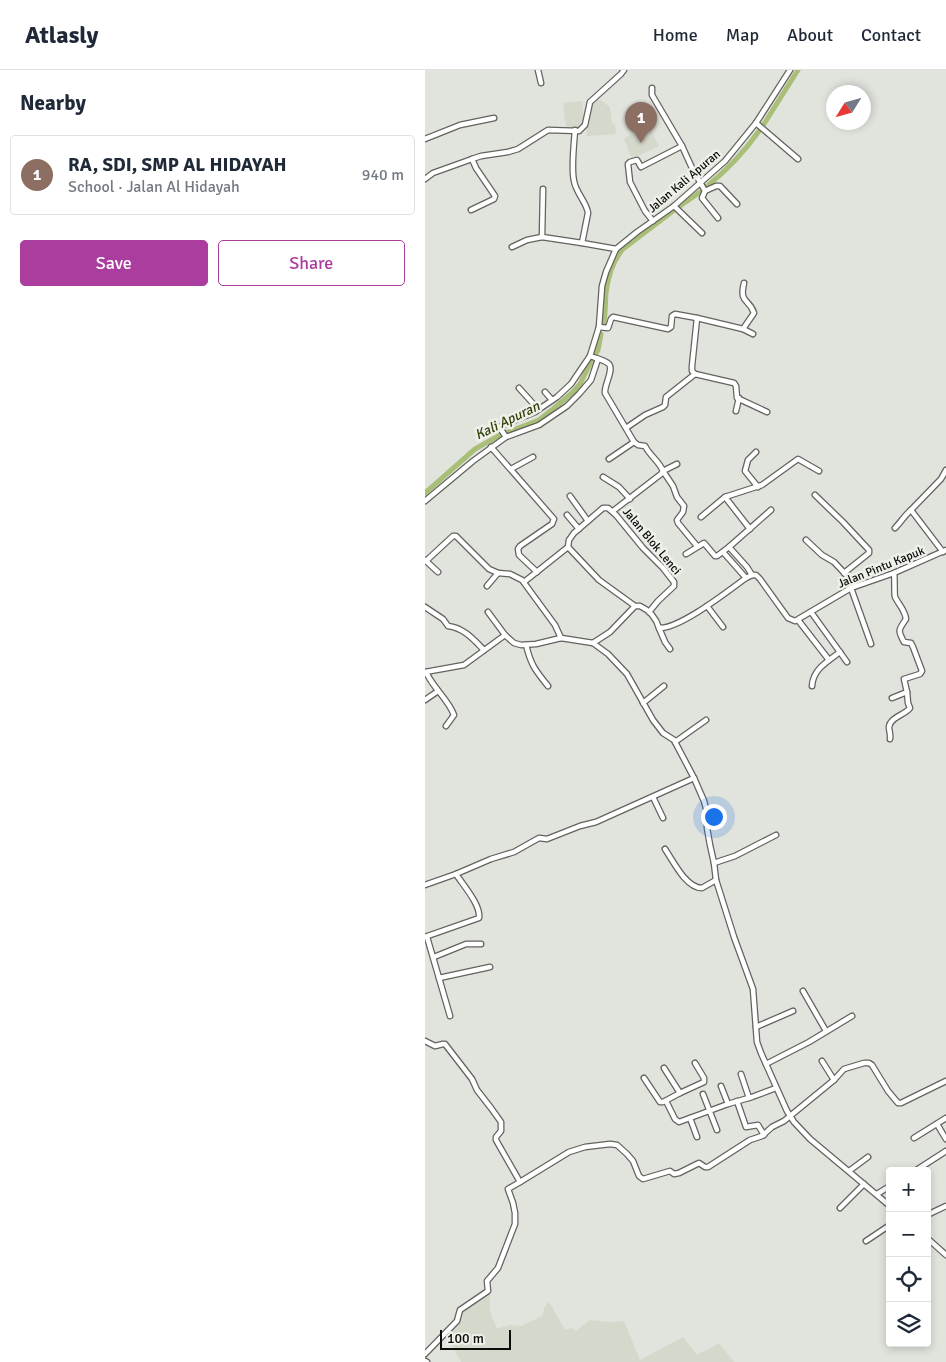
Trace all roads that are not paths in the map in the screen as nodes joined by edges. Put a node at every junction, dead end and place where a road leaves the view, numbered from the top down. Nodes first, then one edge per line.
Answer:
1 (538, 70) edge
2 (624, 70) edge
3 (790, 70) edge
4 (541, 84) dead end
5 (652, 88) dead end
6 (494, 118) dead end
7 (756, 123) junction
8 (575, 130) junction
9 (425, 138) edge
10 (682, 146) junction
11 (472, 158) junction
12 (798, 159) dead end
13 (426, 176) edge
14 (700, 183) junction
15 (543, 189) dead end
16 (705, 191) junction
17 (737, 204) dead end
18 (674, 206) junction
19 (471, 210) dead end
20 (718, 218) dead end
21 (653, 221) junction
22 (702, 233) dead end
23 (541, 237) junction
24 (582, 243) junction
25 (512, 247) dead end
26 (616, 249) junction
27 (744, 283) dead end
28 (697, 318) junction
29 (599, 327) junction
30 (743, 329) junction
31 (753, 334) dead end
32 (590, 356) junction
33 (598, 359) junction
34 (695, 374) junction
35 (519, 388) dead end
36 (545, 392) dead end
37 (739, 398) junction
38 (551, 400) junction
39 (538, 409) junction
40 (736, 411) dead end
41 (767, 412) dead end
42 (626, 428) junction
43 (504, 434) junction
44 (633, 442) junction
45 (491, 447) junction
46 (756, 452) dead end
47 (533, 457) dead end
48 (609, 459) dead end
49 (677, 464) dead end
50 (511, 470) junction
51 (946, 470) edge
52 (663, 471) junction
53 (819, 471) dead end
54 (603, 477) dead end
55 (757, 487) junction
56 (815, 495) dead end
57 (570, 496) dead end
58 (725, 497) junction
59 (629, 499) junction
60 (425, 501) edge
61 (771, 510) dead end
62 (911, 510) junction
63 (613, 511) junction
64 (567, 515) dead end
65 (701, 517) dead end
66 (588, 521) junction
67 (895, 528) dead end
68 (579, 529) junction
69 (750, 529) junction
70 (806, 540) dead end
71 (697, 546) junction
72 (568, 547) junction
73 (729, 547) junction
74 (944, 551) edge
75 (723, 552) junction
76 (686, 554) dead end
77 (426, 561) edge
78 (439, 572) dead end
79 (537, 572) junction
80 (498, 573) junction
81 (844, 573) junction
82 (894, 573) junction
83 (752, 575) junction
84 (746, 578) junction
85 (524, 582) junction
86 (487, 586) dead end
87 (853, 587) junction
88 (635, 606) junction
89 (707, 606) junction
90 (425, 607) edge
91 (489, 612) dead end
92 (649, 612) junction
93 (811, 612) junction
94 (798, 620) junction
95 (723, 627) dead end
96 (659, 628) junction
97 (505, 634) junction
98 (561, 638) junction
99 (593, 643) junction
100 (871, 644) dead end
101 (526, 645) junction
102 (671, 648) dead end
103 (484, 650) junction
104 (840, 652) junction
105 (829, 660) junction
106 (847, 662) dead end
107 (425, 672) edge
108 (548, 686) dead end
109 (664, 686) dead end
110 (812, 686) dead end
111 (438, 691) junction
112 (907, 692) junction
113 (893, 698) dead end
114 (425, 700) edge
115 (643, 703) junction
116 (707, 720) dead end
117 (446, 726) dead end
118 (890, 739) dead end
119 (675, 742) junction
120 (694, 778) junction
121 (653, 797) junction
122 (663, 818) dead end
123 (776, 836) dead end
124 (665, 849) dead end
125 (714, 863) junction
126 (456, 874) junction
127 (716, 880) junction
128 (425, 885) edge
129 (426, 937) edge
130 (481, 944) dead end
131 (434, 958) junction
132 (490, 967) dead end
133 (439, 978) junction
134 (803, 991) dead end
135 (793, 1011) dead end
136 (450, 1016) dead end
137 (851, 1016) dead end
138 (756, 1027) junction
139 (826, 1031) junction
140 (425, 1041) edge
141 (822, 1061) dead end
142 (695, 1063) dead end
143 (766, 1064) junction
144 (664, 1068) dead end
145 (741, 1074) dead end
146 (644, 1078) dead end
147 (834, 1080) junction
148 (946, 1081) edge
149 (721, 1086) dead end
150 (776, 1088) junction
151 (680, 1092) junction
152 (703, 1094) dead end
153 (749, 1098) junction
154 (666, 1101) junction
155 (737, 1101) junction
156 (728, 1104) junction
157 (711, 1110) junction
158 (789, 1116) junction
159 (690, 1118) junction
160 (946, 1118) edge
161 (937, 1124) junction
162 (717, 1130) dead end
163 (763, 1135) junction
164 (697, 1137) dead end
165 (914, 1138) dead end
166 (946, 1139) edge
167 (946, 1151) edge
168 (868, 1157) dead end
169 (921, 1167) edge
170 (849, 1171) junction
171 (520, 1182) junction
172 (863, 1184) junction
173 (886, 1188) edge
174 (877, 1194) junction
175 (886, 1202) edge
176 (946, 1206) edge
177 (840, 1208) dead end
178 (931, 1213) edge
179 (886, 1228) edge
180 (866, 1241) dead end
181 (931, 1242) edge
182 (946, 1255) edge
183 (425, 1354) edge

1 - 4 street
2 - 8 street
3 - 7 street, Jalan Kali Apuran
5 - 10 street
6 - 9 street
7 - 12 street
7 - 14 street, Jalan Kali Apuran
8 - 11 street
8 - 24 street
10 - 14 street
10 - 21 street
11 - 13 street
11 - 19 street
14 - 16 street
14 - 18 street, Jalan Kali Apuran
15 - 23 street
16 - 17 street
16 - 20 street
18 - 21 street, Jalan Kali Apuran
18 - 22 street
21 - 26 street, Jalan Kali Apuran
23 - 24 street
23 - 25 street
24 - 26 street
26 - 29 street
27 - 30 street
28 - 29 street
28 - 30 street
28 - 34 street
29 - 32 street
30 - 31 street
32 - 33 street
32 - 38 street
33 - 42 street
33 - 43 street
34 - 37 street
34 - 42 street
35 - 39 street
36 - 38 street
37 - 40 street
37 - 41 street
38 - 39 street
39 - 43 street
42 - 44 street
43 - 45 street
44 - 48 street
44 - 52 street
45 - 50 street
45 - 60 street
46 - 55 street
47 - 50 street
49 - 52 street, Jalan Blok Lenci
50 - 79 street
51 - 62 street
52 - 59 street, Jalan Blok Lenci
52 - 71 street
53 - 55 street
54 - 59 street
55 - 58 street
56 - 81 street
57 - 66 street
58 - 65 street
58 - 69 street
59 - 63 street, Jalan Blok Lenci
61 - 69 street
62 - 67 street
62 - 74 street
63 - 66 street
63 - 92 street, Jalan Blok Lenci
64 - 68 street
66 - 68 street
68 - 72 street
69 - 73 street
70 - 81 street
71 - 75 street
71 - 76 street
72 - 79 street
72 - 88 street
73 - 75 street
73 - 83 street
74 - 82 street, Jalan Pintu Kapuk
75 - 84 street
77 - 78 street
77 - 80 street
79 - 85 street
80 - 85 street
80 - 86 street
81 - 87 street
82 - 87 street, Jalan Pintu Kapuk
82 - 112 street
83 - 84 street
83 - 94 street
84 - 89 street
85 - 98 street
87 - 93 street, Jalan Pintu Kapuk
87 - 100 street
88 - 92 street
88 - 99 street
89 - 95 street
89 - 96 street
90 - 103 street
91 - 97 street
92 - 96 street
93 - 94 street, Jalan Pintu Kapuk
93 - 104 street
94 - 105 street
96 - 102 street
97 - 101 street
97 - 103 street
98 - 99 street
98 - 101 street
99 - 115 street
101 - 108 street
103 - 107 street
104 - 105 street
104 - 106 street
105 - 110 street
107 - 111 street
109 - 115 street
111 - 114 street
111 - 117 street
112 - 113 street
112 - 118 street
115 - 119 street
116 - 119 street
119 - 120 street
120 - 121 street
120 - 125 street
121 - 122 street
121 - 126 street
123 - 125 street
124 - 127 street
125 - 127 street
126 - 128 street
126 - 129 street
127 - 138 street
129 - 131 street
130 - 131 street
131 - 133 street
132 - 133 street
133 - 136 street
134 - 139 street
135 - 138 street
137 - 139 street
138 - 143 street
139 - 143 street
140 - 171 street
141 - 147 street
142 - 151 street
143 - 150 street
144 - 151 street
145 - 153 street
146 - 154 street
147 - 148 street
147 - 158 street
149 - 156 street
150 - 153 street
150 - 158 street
151 - 154 street
152 - 157 street
153 - 155 street
154 - 159 street
155 - 156 street
155 - 163 street
156 - 157 street
157 - 159 street
157 - 162 street
158 - 163 street
158 - 170 street
159 - 164 street
160 - 161 street
161 - 165 street
161 - 166 street
163 - 171 street
167 - 169 street
168 - 170 street
170 - 172 street
171 - 183 street
172 - 174 street
172 - 177 street
173 - 174 street
174 - 175 street
176 - 178 street
179 - 180 street
181 - 182 street

